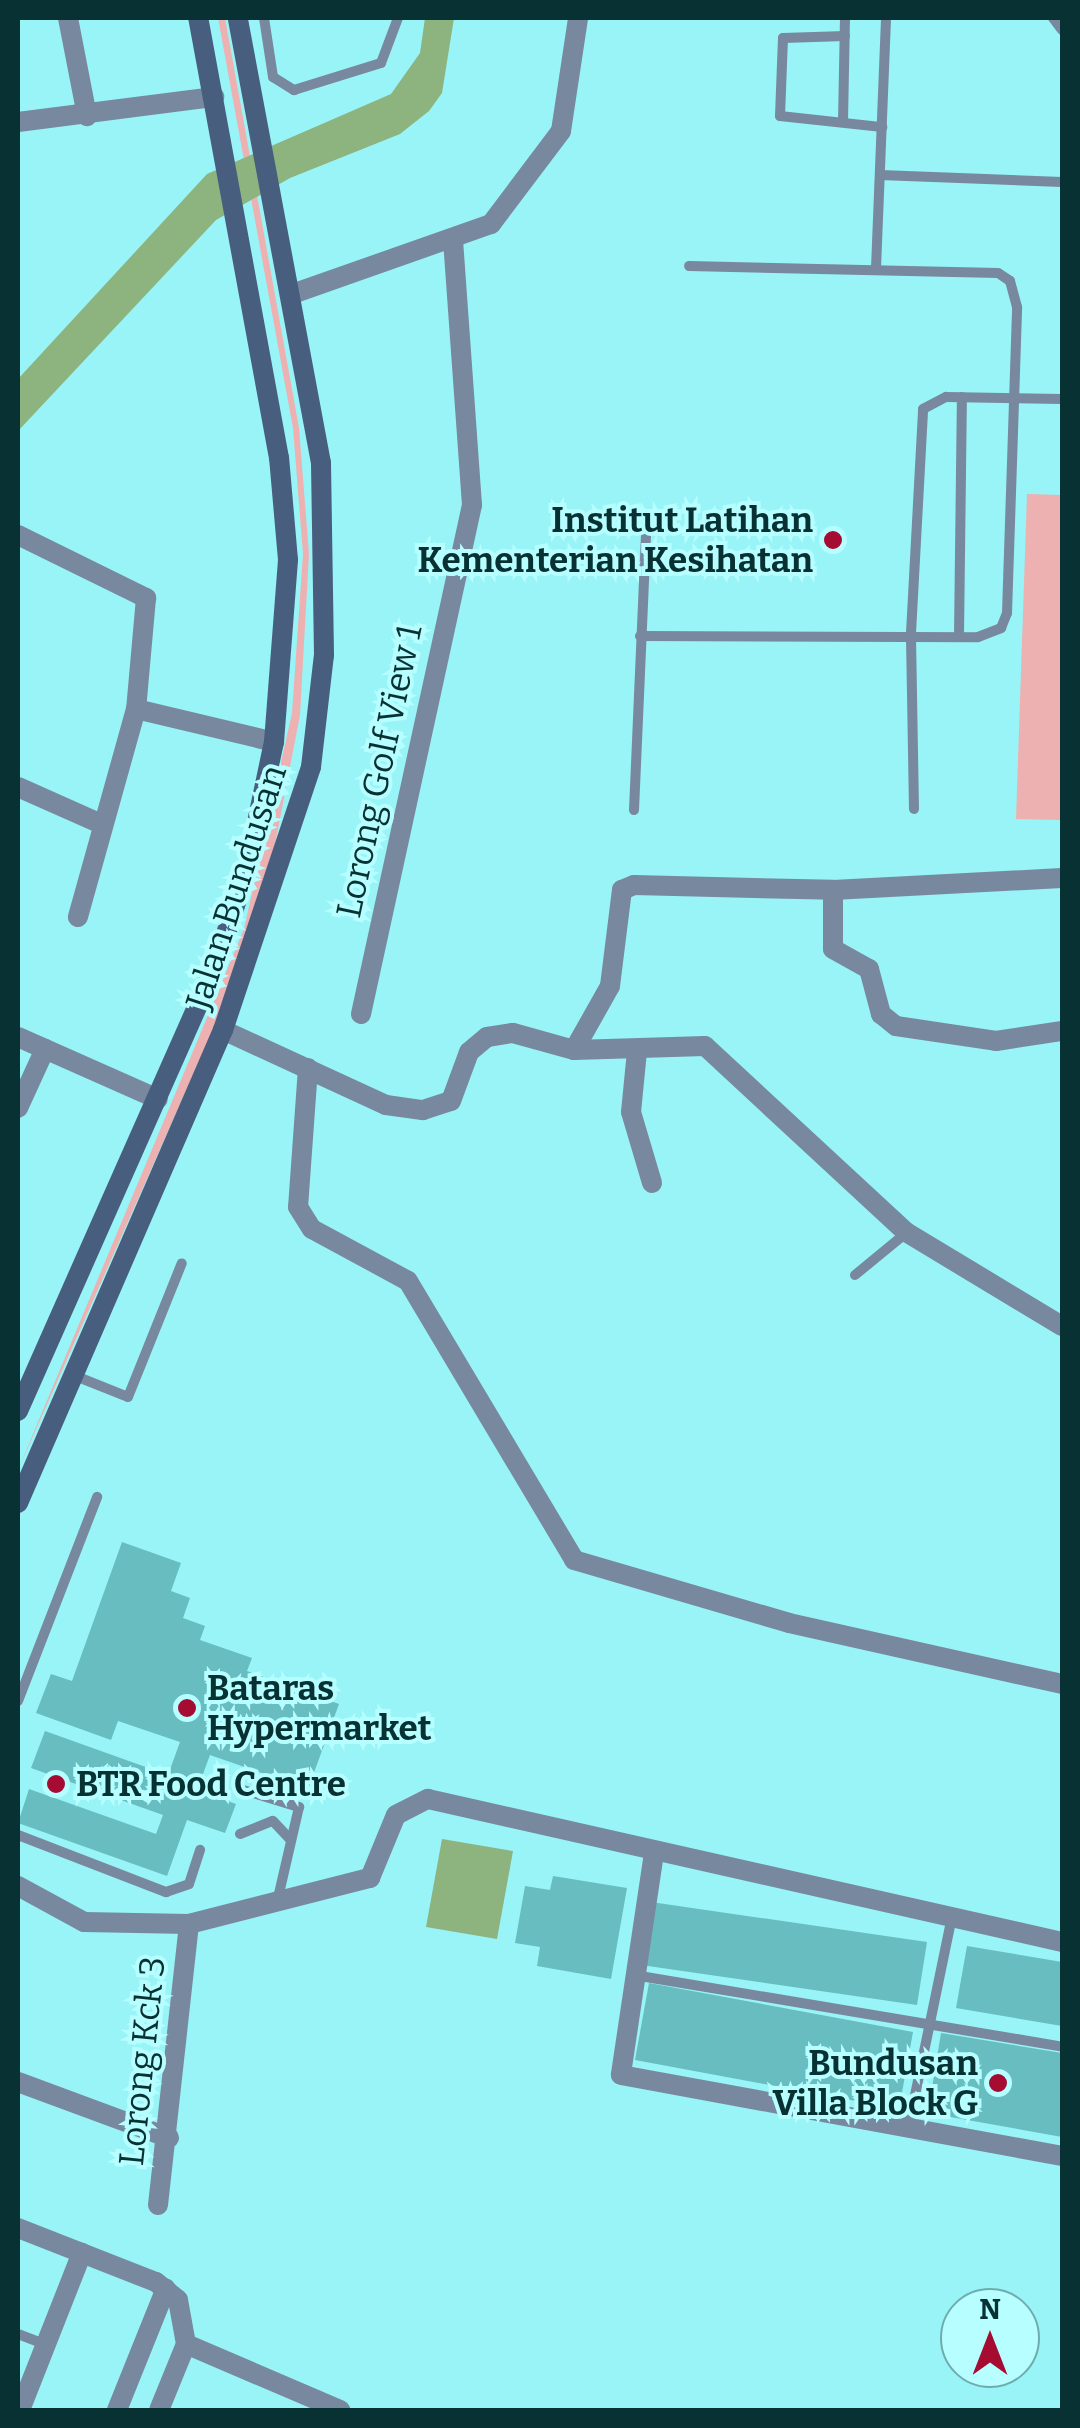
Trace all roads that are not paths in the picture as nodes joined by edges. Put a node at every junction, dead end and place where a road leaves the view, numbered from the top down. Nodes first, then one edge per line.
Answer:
1 (68, 18) edge
2 (198, 18) edge
3 (238, 18) edge
4 (264, 18) edge
5 (398, 18) edge
6 (578, 18) edge
7 (845, 18) edge
8 (886, 18) edge
9 (1054, 18) edge
10 (1062, 30) edge
11 (845, 36) junction
12 (214, 98) junction
13 (88, 116) junction
14 (18, 122) edge
15 (843, 122) junction
16 (882, 127) junction
17 (880, 175) junction
18 (1062, 182) edge
19 (453, 243) junction
20 (690, 266) dead end
21 (876, 268) junction
22 (295, 293) junction
23 (1016, 396) junction
24 (962, 397) junction
25 (1062, 399) edge
26 (646, 531) dead end
27 (18, 535) edge
28 (912, 633) junction
29 (640, 636) junction
30 (958, 636) junction
31 (136, 710) junction
32 (274, 742) junction
33 (18, 787) edge
34 (914, 809) dead end
35 (634, 810) dead end
36 (99, 823) junction
37 (1062, 878) edge
38 (833, 890) junction
39 (78, 917) dead end
40 (361, 1014) dead end
41 (223, 1030) junction
42 (1062, 1031) edge
43 (18, 1038) edge
44 (45, 1049) junction
45 (574, 1050) junction
46 (637, 1051) junction
47 (308, 1068) junction
48 (158, 1099) junction
49 (18, 1108) edge
50 (652, 1183) dead end
51 (906, 1232) junction
52 (182, 1263) dead end
53 (855, 1276) dead end
54 (1062, 1326) edge
55 (72, 1375) junction
56 (18, 1411) edge
57 (96, 1497) dead end
58 (18, 1503) edge
59 (1062, 1684) edge
60 (18, 1701) edge
61 (240, 1789) dead end
62 (240, 1834) dead end
63 (18, 1835) edge
64 (291, 1840) junction
65 (200, 1850) dead end
66 (654, 1853) junction
67 (18, 1886) edge
68 (277, 1904) junction
69 (952, 1915) junction
70 (189, 1924) junction
71 (1062, 1942) edge
72 (633, 1974) junction
73 (931, 2024) junction
74 (1062, 2048) edge
75 (18, 2082) edge
76 (908, 2129) junction
77 (169, 2138) junction
78 (1062, 2156) edge
79 (158, 2205) dead end
80 (18, 2228) edge
81 (82, 2253) junction
82 (166, 2288) junction
83 (18, 2334) edge
84 (186, 2344) junction
85 (46, 2345) junction
86 (21, 2399) edge
87 (117, 2410) edge
88 (159, 2410) edge
89 (340, 2410) edge

1 - 13 street
2 - 12 main road, Jalan Bundusan
3 - 22 main road, Jalan Bundusan
4 - 5 lane
6 - 19 street
7 - 11 lane
8 - 16 lane
9 - 10 lane
11 - 15 lane
11 - 15 lane
12 - 13 street
12 - 32 main road, Jalan Bundusan
13 - 14 street
15 - 16 lane
16 - 17 lane
17 - 18 lane
17 - 21 lane
19 - 22 street
19 - 40 street, Lorong Golf View 1
20 - 21 lane
21 - 23 lane
22 - 41 main road, Jalan Bundusan
23 - 24 lane
23 - 25 lane
23 - 30 lane
24 - 28 lane
24 - 30 lane
26 - 29 lane
27 - 31 street
28 - 29 lane
28 - 30 lane
28 - 34 lane
29 - 35 lane
31 - 32 street
31 - 36 street
32 - 48 main road, Jalan Bundusan
33 - 36 street
36 - 39 street
37 - 38 street
38 - 42 street
38 - 45 street
41 - 47 street
41 - 55 main road, Jalan Bundusan
43 - 44 street
44 - 48 street
44 - 49 street
45 - 46 street
45 - 47 street
46 - 50 street
46 - 51 street
47 - 59 street
48 - 56 main road, Jalan Bundusan
51 - 53 lane
51 - 54 street
52 - 55 lane
55 - 58 main road, Jalan Bundusan
57 - 60 lane
61 - 64 lane
62 - 64 lane
63 - 65 lane
64 - 68 lane
66 - 68 street
66 - 69 street
66 - 72 street
67 - 70 street
68 - 70 street
69 - 71 street
69 - 73 lane
70 - 77 street, Lorong Kck 3
72 - 73 lane
72 - 76 street
73 - 74 lane
73 - 76 lane
75 - 77 street
76 - 78 street
77 - 79 street, Lorong Kck 3
80 - 81 street
81 - 82 street
81 - 85 street
82 - 84 street
82 - 87 street
83 - 85 lane
84 - 88 street
84 - 89 street
85 - 86 street

